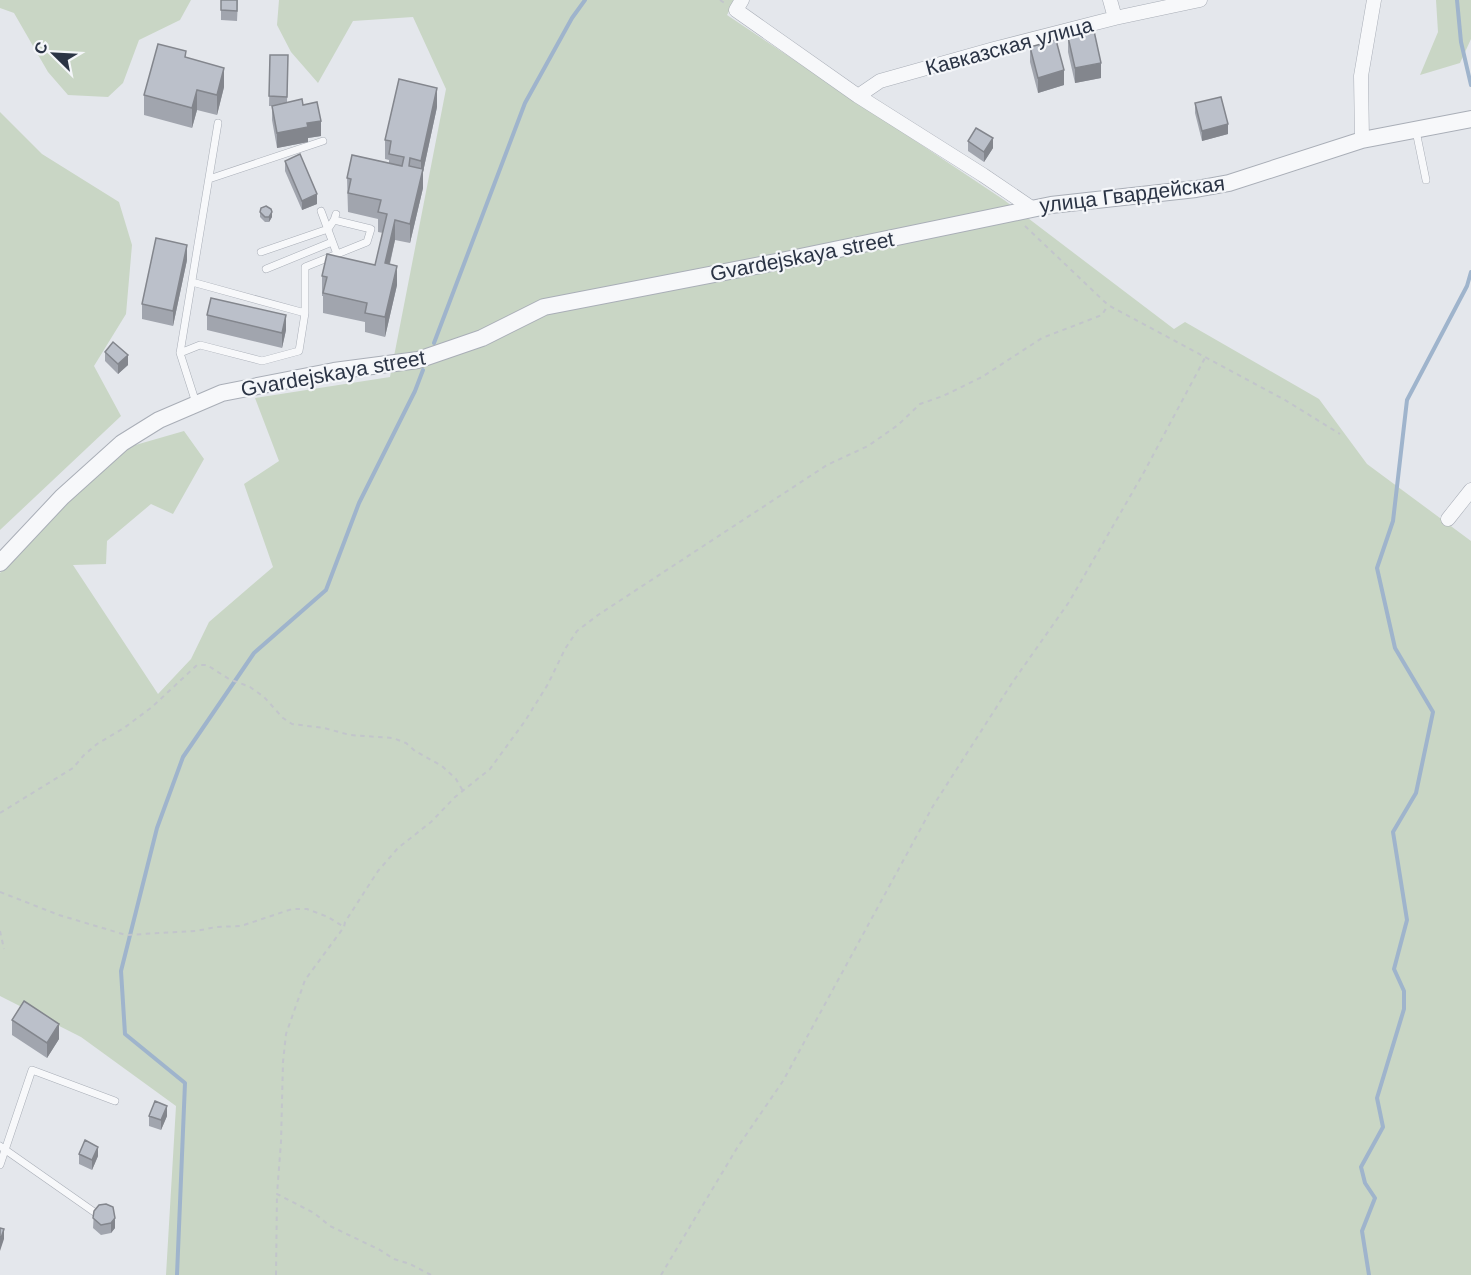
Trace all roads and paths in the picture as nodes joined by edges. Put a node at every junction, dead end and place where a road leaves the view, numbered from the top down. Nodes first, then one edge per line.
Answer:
1 (1110, 0) edge
2 (1200, 0) edge
3 (1374, 0) edge
4 (739, 5) edge
5 (1115, 18) junction
6 (858, 96) junction
7 (1471, 118) edge
8 (218, 123) dead end
9 (1415, 129) junction
10 (1362, 140) junction
11 (323, 141) dead end
12 (209, 179) junction
13 (1426, 180) dead end
14 (1033, 209) junction
15 (321, 211) dead end
16 (1012, 214) junction
17 (328, 229) junction
18 (298, 239) junction
19 (332, 242) junction
20 (261, 252) dead end
21 (304, 253) junction
22 (337, 254) junction
23 (305, 267) junction
24 (266, 269) dead end
25 (192, 282) junction
26 (1108, 305) junction
27 (305, 313) junction
28 (180, 353) junction
29 (1206, 356) junction
30 (197, 404) junction
31 (1340, 434) dead end
32 (1471, 490) edge
33 (1448, 519) dead end
34 (0, 563) edge
35 (463, 791) junction
36 (0, 813) edge
37 (0, 892) edge
38 (344, 927) junction
39 (0, 931) edge
40 (4, 949) dead end
41 (115, 1101) dead end
42 (3, 1147) edge
43 (0, 1166) edge
44 (277, 1194) junction
45 (97, 1214) edge
46 (276, 1275) edge
47 (431, 1275) edge
48 (661, 1275) edge

1 - 5 street
2 - 5 street, Кавказская улица
3 - 10 street
4 - 6 street, улица Гвардейская
5 - 6 street, Кавказская улица
6 - 14 street, улица Гвардейская
7 - 9 street, улица Гвардейская
8 - 12 lane
9 - 10 street, улица Гвардейская
9 - 13 lane
10 - 14 street, улица Гвардейская
11 - 12 lane
12 - 25 lane
14 - 16 street, Gvardejskaya street
15 - 17 lane
16 - 26 path
16 - 30 street, Gvardejskaya street
17 - 18 lane
17 - 19 lane
17 - 22 lane
18 - 20 lane
18 - 21 lane
19 - 21 lane
19 - 22 lane
21 - 23 lane
21 - 24 lane
22 - 23 lane
23 - 27 lane
25 - 27 lane
25 - 28 lane
26 - 29 path
26 - 35 path
27 - 28 lane
28 - 30 lane
29 - 31 path
29 - 48 path
30 - 34 street, Gvardejskaya street
32 - 33 street
35 - 36 path
35 - 38 path
37 - 38 path
38 - 44 path
39 - 40 path
41 - 42 lane
42 - 43 lane
42 - 45 lane
44 - 46 path
44 - 47 path

